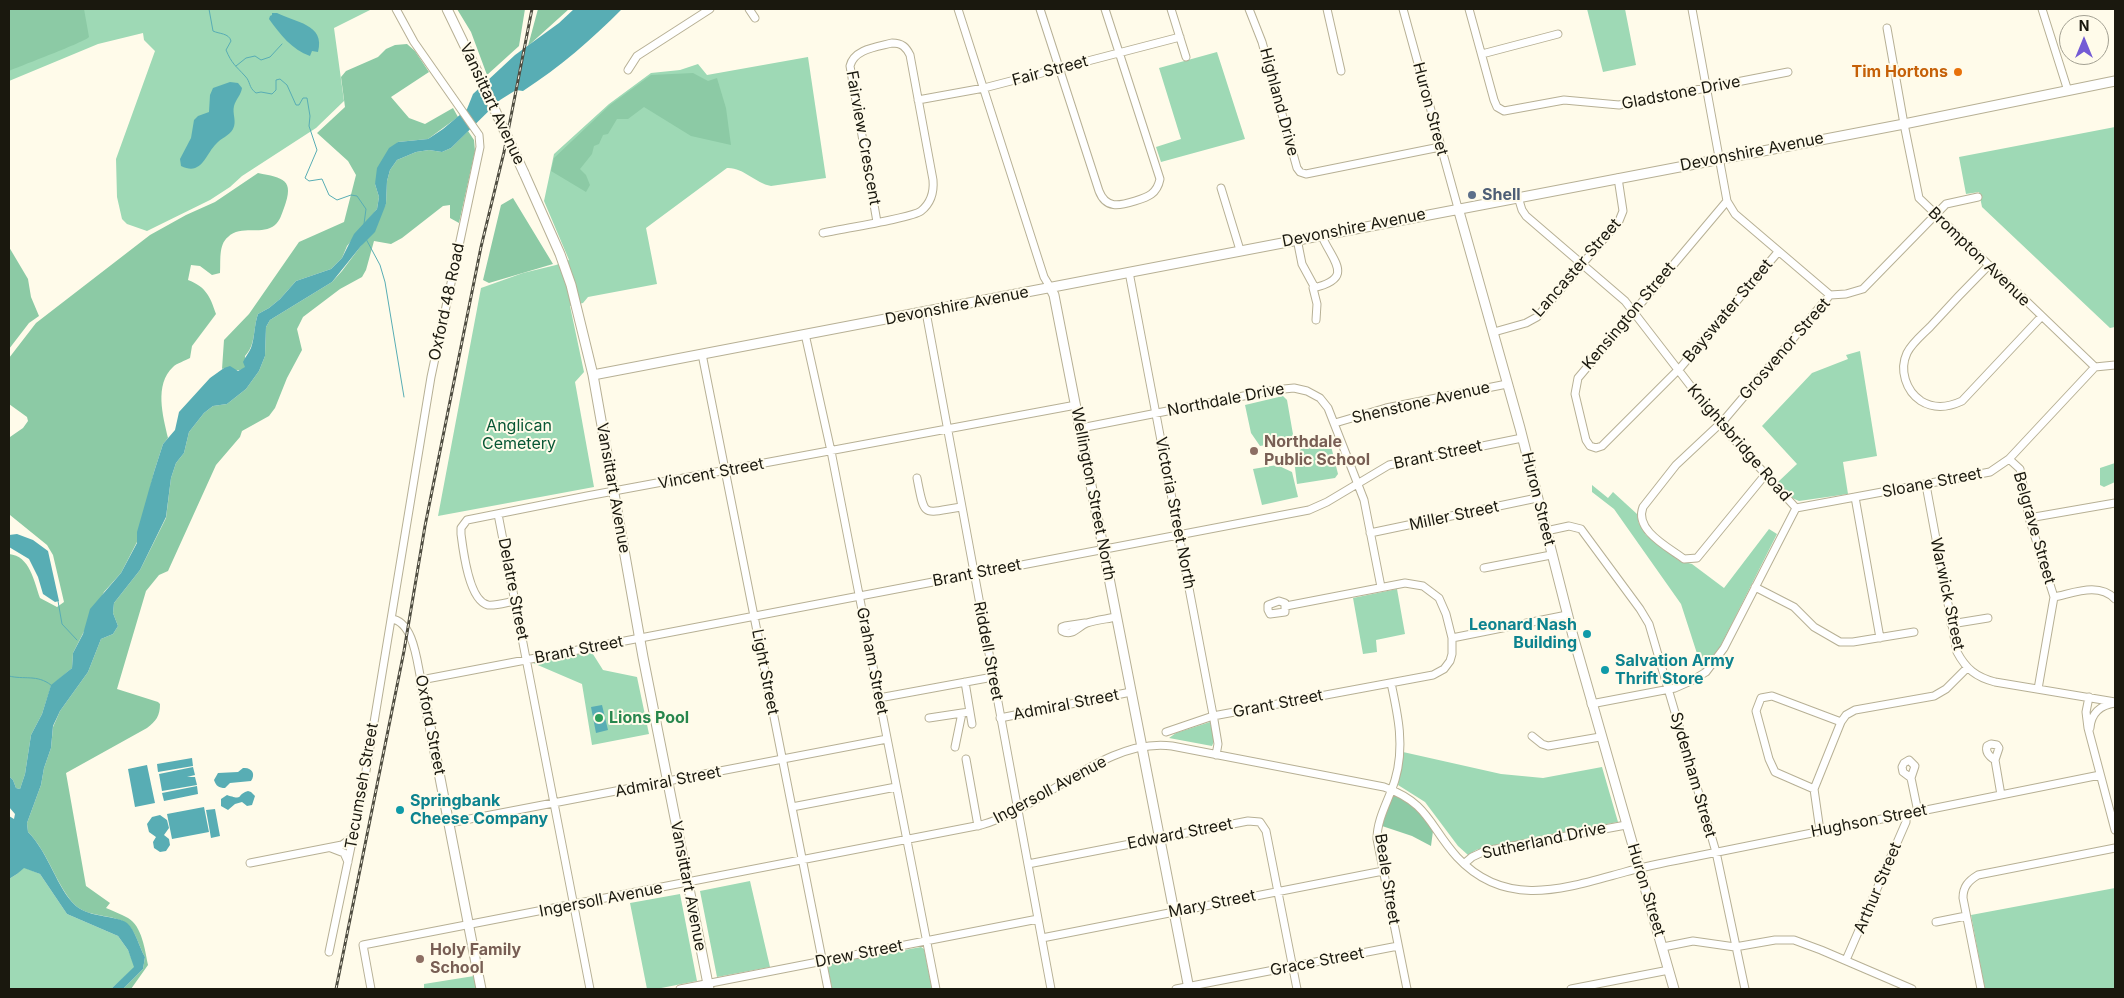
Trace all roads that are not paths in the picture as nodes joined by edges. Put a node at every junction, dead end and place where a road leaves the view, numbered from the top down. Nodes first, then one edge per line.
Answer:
1 (396, 9) edge
2 (447, 9) edge
3 (710, 9) edge
4 (749, 9) edge
5 (958, 9) edge
6 (1040, 9) edge
7 (1105, 9) edge
8 (1171, 9) edge
9 (1249, 9) edge
10 (1327, 9) edge
11 (1403, 9) edge
12 (1469, 9) edge
13 (1692, 9) edge
14 (2042, 9) edge
15 (755, 18) dead end
16 (1888, 28) dead end
17 (1558, 34) dead end
18 (1180, 37) junction
19 (1119, 53) junction
20 (1482, 54) junction
21 (1186, 57) dead end
22 (1059, 68) junction
23 (628, 70) dead end
24 (1341, 72) dead end
25 (1788, 72) dead end
26 (2115, 81) edge
27 (984, 88) junction
28 (1708, 88) junction
29 (2068, 91) junction
30 (918, 100) junction
31 (1904, 124) junction
32 (1440, 147) junction
33 (1720, 158) junction
34 (1618, 178) junction
35 (1221, 188) dead end
36 (1518, 197) junction
37 (1978, 197) dead end
38 (1727, 201) junction
39 (1458, 208) junction
40 (1934, 214) junction
41 (877, 222) junction
42 (823, 233) dead end
43 (1321, 234) junction
44 (1297, 239) junction
45 (1240, 250) junction
46 (1778, 252) junction
47 (1583, 264) junction
48 (1988, 266) junction
49 (1129, 272) junction
50 (1050, 287) junction
51 (1315, 288) junction
52 (1830, 295) junction
53 (926, 312) junction
54 (1633, 312) junction
55 (2041, 317) junction
56 (1316, 320) dead end
57 (1494, 332) junction
58 (806, 334) junction
59 (702, 354) junction
60 (2115, 365) edge
61 (2096, 368) junction
62 (1678, 370) junction
63 (593, 375) junction
64 (1507, 384) junction
65 (1076, 405) junction
66 (1156, 413) junction
67 (1335, 423) junction
68 (1720, 424) junction
69 (1080, 428) junction
70 (947, 429) junction
71 (1522, 438) junction
72 (831, 451) junction
73 (2009, 458) junction
74 (726, 471) junction
75 (1765, 475) junction
76 (917, 478) dead end
77 (1357, 484) junction
78 (1926, 485) junction
79 (613, 492) junction
80 (1855, 497) junction
81 (1538, 498) junction
82 (2115, 504) edge
83 (961, 507) junction
84 (1796, 508) junction
85 (498, 514) junction
86 (2029, 518) junction
87 (1546, 531) junction
88 (1370, 533) junction
89 (1179, 535) junction
90 (1104, 549) junction
91 (1552, 555) junction
92 (1484, 568) dead end
93 (974, 574) junction
94 (1381, 587) junction
95 (1755, 587) junction
96 (859, 595) junction
97 (2054, 597) junction
98 (2115, 599) edge
99 (515, 601) junction
100 (1286, 606) dead end
101 (1567, 615) junction
102 (754, 616) junction
103 (1116, 617) junction
104 (1988, 618) dead end
105 (391, 619) junction
106 (1085, 623) dead end
107 (1951, 624) junction
108 (1914, 632) dead end
109 (640, 638) junction
110 (1452, 638) junction
111 (1880, 638) junction
112 (527, 660) junction
113 (1967, 668) junction
114 (993, 677) junction
115 (421, 680) junction
116 (965, 682) junction
117 (1391, 683) junction
118 (1668, 689) junction
119 (2038, 689) junction
120 (1131, 692) junction
121 (2089, 697) junction
122 (879, 698) junction
123 (2115, 702) edge
124 (1591, 704) junction
125 (970, 712) junction
126 (962, 713) junction
127 (1213, 716) junction
128 (928, 718) dead end
129 (1000, 718) junction
130 (1841, 722) junction
131 (972, 724) dead end
132 (1166, 732) dead end
133 (2090, 734) junction
134 (1532, 736) dead end
135 (1600, 736) junction
136 (887, 739) junction
137 (1141, 746) junction
138 (955, 747) dead end
139 (1216, 755) junction
140 (966, 759) dead end
141 (782, 760) junction
142 (1995, 760) dead end
143 (2100, 775) junction
144 (1911, 778) dead end
145 (668, 782) junction
146 (896, 787) junction
147 (1814, 789) junction
148 (1392, 790) junction
149 (2001, 795) junction
150 (554, 803) junction
151 (792, 807) junction
152 (1018, 809) junction
153 (1918, 812) junction
154 (1906, 814) junction
155 (449, 823) junction
156 (1626, 825) junction
157 (978, 826) junction
158 (2115, 830) edge
159 (1820, 831) junction
160 (353, 837) junction
161 (1159, 838) junction
162 (907, 840) junction
163 (328, 848) junction
164 (2115, 848) edge
165 (1716, 852) junction
166 (802, 861) junction
167 (250, 863) dead end
168 (1028, 864) junction
169 (1465, 864) junction
170 (348, 865) junction
171 (1639, 868) junction
172 (1383, 871) junction
173 (688, 883) junction
174 (1278, 892) junction
175 (574, 905) junction
176 (1173, 911) junction
177 (1966, 916) junction
178 (1038, 919) junction
179 (1936, 922) dead end
180 (468, 925) junction
181 (1042, 938) junction
182 (926, 941) junction
183 (1398, 946) junction
184 (1662, 947) junction
185 (1735, 947) junction
186 (329, 952) dead end
187 (1846, 960) junction
188 (822, 961) junction
189 (1292, 968) junction
190 (1669, 970) junction
191 (708, 987) edge
192 (1188, 988) edge
193 (1581, 988) edge
194 (371, 989) edge
195 (481, 989) edge
196 (590, 989) edge
197 (680, 989) edge
198 (828, 989) edge
199 (936, 989) edge
200 (1051, 989) edge
201 (1176, 989) edge
202 (1297, 989) edge
203 (1407, 989) edge
204 (1571, 989) edge
205 (1674, 989) edge
206 (1745, 989) edge
207 (1912, 989) edge
208 (1981, 989) edge

1 - 105 street, Oxford 48 Road
2 - 63 main road, Vansittart Avenue, bridge
3 - 23 street
4 - 15 street
5 - 27 street, Wellington Street North
6 - 22 street
7 - 19 street
8 - 18 street
9 - 32 street, Highland Drive
10 - 24 street
11 - 32 street, Huron Street
12 - 20 street, Gladstone Drive
13 - 28 street
14 - 29 street
16 - 31 street, Brompton Avenue
17 - 20 street
18 - 19 street, Fair Street
18 - 21 street
19 - 22 street, Fair Street
19 - 22 street
20 - 28 street, Gladstone Drive
22 - 27 street, Fair Street
25 - 28 street, Gladstone Drive
26 - 29 main road, Devonshire Avenue
27 - 30 street, Fair Street
27 - 50 street, Wellington Street North
28 - 33 street
29 - 31 main road, Devonshire Avenue
30 - 41 street, Fairview Crescent
30 - 41 street, Fairview Crescent
31 - 33 main road, Devonshire Avenue
31 - 40 street, Brompton Avenue
32 - 39 street, Huron Street
33 - 34 main road, Devonshire Avenue
33 - 38 street
34 - 36 main road, Devonshire Avenue
34 - 47 street, Lancaster Street
35 - 45 street
36 - 39 main road, Devonshire Avenue
36 - 47 street, Knightsbridge Road
37 - 40 street, Grosvenor Street
38 - 46 street
38 - 54 street, Kensington Street
39 - 43 main road, Devonshire Avenue
39 - 57 main road, Huron Street
40 - 48 street, Brompton Avenue
40 - 52 street, Grosvenor Street
41 - 42 street
43 - 44 main road, Devonshire Avenue
43 - 51 street
44 - 45 main road, Devonshire Avenue
44 - 51 street
45 - 49 main road, Devonshire Avenue
46 - 52 street
46 - 62 street, Bayswater Street
47 - 54 street, Knightsbridge Road
47 - 57 street, Lancaster Street
48 - 55 street, Brompton Avenue
48 - 55 street
49 - 50 main road, Devonshire Avenue
49 - 66 street, Victoria Street North
50 - 53 main road, Devonshire Avenue
50 - 65 main road, Wellington Street North
51 - 56 street
52 - 68 street, Grosvenor Street
53 - 58 main road, Devonshire Avenue
53 - 70 street, Riddell Street
54 - 62 street, Knightsbridge Road
54 - 62 street, Kensington Street
55 - 61 street, Brompton Avenue
57 - 64 main road, Huron Street
58 - 59 main road, Devonshire Avenue
58 - 72 street, Graham Street
59 - 63 main road, Devonshire Avenue
59 - 74 street, Light Street
60 - 61 street
61 - 73 street, Sloane Street
62 - 68 street, Knightsbridge Road
63 - 79 main road, Vansittart Avenue
64 - 67 street, Shenstone Avenue
64 - 71 main road, Huron Street
65 - 69 main road, Wellington Street North
65 - 70 street, Vincent Street
66 - 67 street, Northdale Drive
66 - 69 street, Northdale Drive
66 - 89 street, Victoria Street North
67 - 77 street, Northdale Drive
68 - 75 street, Knightsbridge Road
68 - 75 street, Grosvenor Street
69 - 90 main road, Wellington Street North
70 - 72 street, Vincent Street
70 - 83 street, Riddell Street
71 - 77 street, Brant Street
71 - 81 main road, Huron Street
72 - 74 street, Vincent Street
72 - 96 street, Graham Street
73 - 78 street, Sloane Street
73 - 86 street, Belgrave Street
74 - 79 street, Vincent Street
74 - 102 street, Light Street
75 - 84 street, Knightsbridge Road
76 - 83 street
77 - 88 street, Northdale Drive
77 - 89 street, Brant Street
78 - 80 street, Sloane Street
78 - 107 street, Warwick Street
79 - 85 street, Vincent Street
79 - 109 main road, Vansittart Avenue
80 - 84 street, Sloane Street
80 - 111 street
81 - 87 main road, Huron Street
81 - 88 street, Miller Street
82 - 86 street
83 - 93 street, Riddell Street
84 - 95 street, Knightsbridge Road
85 - 99 street, Delatre Street
85 - 99 street, Vincent Street
86 - 97 street, Belgrave Street
87 - 91 main road, Huron Street
87 - 118 street, Sydenham Street
88 - 94 street, Northdale Drive
89 - 90 street, Brant Street
89 - 127 street, Victoria Street North
90 - 93 street, Brant Street
90 - 103 main road, Wellington Street North
91 - 92 street
91 - 101 main road, Huron Street
93 - 96 street, Brant Street
93 - 114 street, Riddell Street
94 - 100 street
94 - 110 street
95 - 111 street
95 - 118 street, Knightsbridge Road
96 - 102 street, Brant Street
96 - 122 street, Graham Street
97 - 98 street
97 - 119 street, Belgrave Street
99 - 112 street, Delatre Street
101 - 110 street
101 - 124 main road, Huron Street
102 - 109 street, Brant Street
102 - 141 street, Light Street
103 - 106 street
103 - 120 main road, Wellington Street North
104 - 107 street
105 - 115 street, Oxford Street
105 - 160 street, Tecumseh Street
107 - 113 street, Warwick Street
108 - 111 street
109 - 112 street, Brant Street
109 - 145 main road, Vansittart Avenue
110 - 117 street, Grant Street
112 - 115 street, Brant Street
112 - 150 street, Delatre Street
113 - 119 street, Warwick Street
113 - 130 street
114 - 116 street
114 - 129 street, Riddell Street
115 - 155 main road, Oxford Street
116 - 122 street
116 - 125 street
117 - 127 street, Grant Street
117 - 148 street, Beale Street
118 - 124 street, Knightsbridge Road
118 - 165 street, Sydenham Street
119 - 121 street, Warwick Street
120 - 129 street, Admiral Street
120 - 137 main road, Wellington Street North
121 - 123 street, Warwick Street
121 - 133 street
122 - 136 street, Graham Street
123 - 133 street
124 - 135 main road, Huron Street
125 - 126 street
125 - 131 street
126 - 128 street
126 - 138 street
127 - 132 street, Grant Street
127 - 139 street, Victoria Street North
129 - 152 street, Riddell Street
130 - 147 street
130 - 147 street
133 - 143 street
134 - 135 street
135 - 156 main road, Huron Street
136 - 141 street, Admiral Street
136 - 146 street, Graham Street
137 - 139 street, Ingersoll Avenue
137 - 152 street, Ingersoll Avenue
137 - 161 main road, Wellington Street North
139 - 148 street, Ingersoll Avenue
140 - 157 street
141 - 145 street, Admiral Street
141 - 151 street, Light Street
142 - 149 street
143 - 149 street, Hughson Street
143 - 158 street
144 - 153 street
145 - 150 street, Admiral Street
145 - 173 main road, Vansittart Avenue
146 - 151 street
146 - 162 street, Graham Street
147 - 159 street
148 - 169 street, Ingersoll Avenue
148 - 172 street, Beale Street
149 - 153 street, Hughson Street
150 - 155 street, Admiral Street
150 - 175 street, Delatre Street
151 - 166 street, Light Street
152 - 157 street, Ingersoll Avenue
152 - 168 street, Riddell Street
153 - 154 street, Hughson Street
154 - 159 street, Hughson Street
154 - 187 street, Arthur Street
155 - 180 main road, Oxford Street
156 - 169 street, Sutherland Drive
156 - 171 main road, Huron Street
157 - 162 street, Ingersoll Avenue
159 - 165 street, Hughson Street
160 - 163 street
160 - 170 street, Tecumseh Street
161 - 168 street, Edward Street
161 - 174 street, Edward Street
161 - 176 main road, Wellington Street North
162 - 166 street, Ingersoll Avenue
162 - 182 street, Graham Street
163 - 167 street
163 - 170 street
164 - 177 street
165 - 171 street, Hughson Street
165 - 185 street, Sydenham Street
166 - 173 street, Ingersoll Avenue
166 - 188 street, Light Street
168 - 178 street, Riddell Street
169 - 171 street, Ingersoll Avenue
170 - 186 street, Tecumseh Street
171 - 184 main road, Huron Street
172 - 174 street, Mary Street
172 - 183 street, Beale Street
173 - 175 street, Ingersoll Avenue
173 - 191 main road, Vansittart Avenue
174 - 176 street, Mary Street
174 - 189 street
175 - 180 street, Ingersoll Avenue
175 - 196 street, Delatre Street
176 - 181 street, Mary Street
176 - 192 main road, Wellington Street North
177 - 179 street
177 - 208 street
178 - 181 street, Riddell Street
178 - 182 street, Drew Street
180 - 194 street, Ingersoll Avenue
180 - 195 main road, Oxford Street
181 - 200 street, Riddell Street
182 - 188 street, Drew Street
182 - 199 street, Graham Street
183 - 189 street, Grace Street
183 - 203 street, Beale Street
184 - 185 street
184 - 190 main road, Huron Street
185 - 187 street
185 - 206 street, Sydenham Street
187 - 207 street
188 - 191 street, Drew Street
188 - 198 street, Light Street
189 - 192 street, Grace Street
189 - 202 street
190 - 193 street
190 - 205 main road, Huron Street
191 - 197 street, Drew Street
192 - 201 street, Grace Street
193 - 204 street

